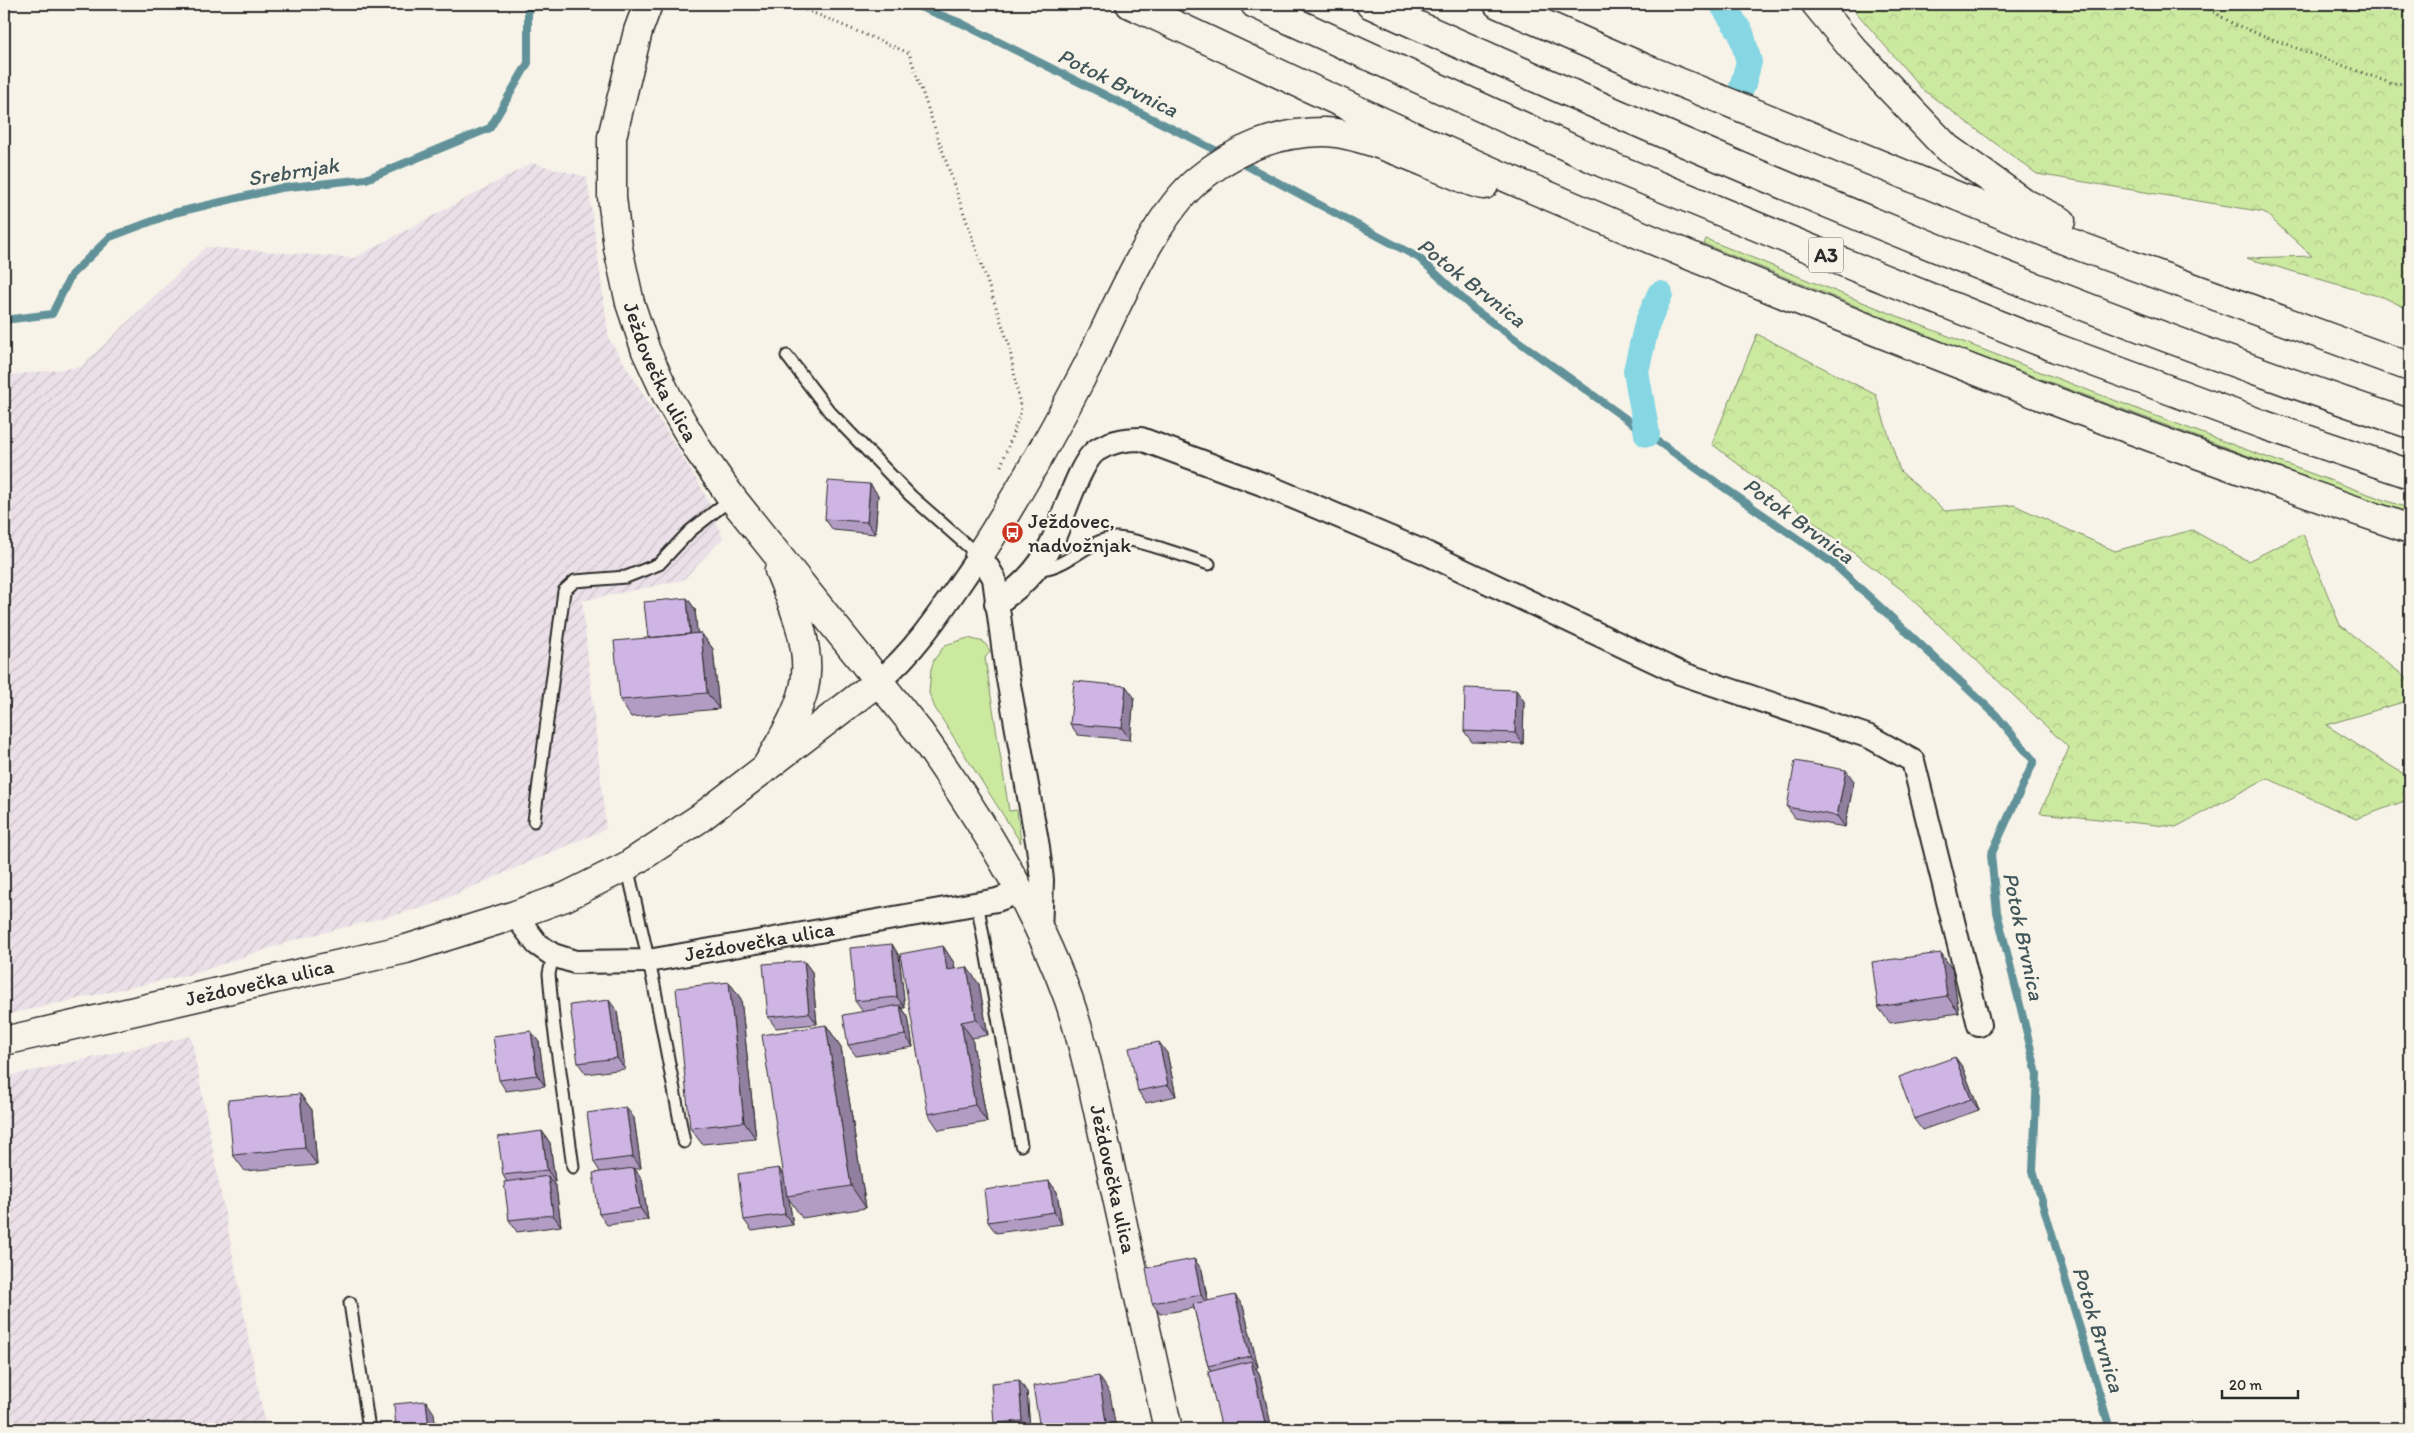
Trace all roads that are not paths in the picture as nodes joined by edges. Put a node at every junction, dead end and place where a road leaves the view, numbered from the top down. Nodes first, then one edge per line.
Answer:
1 (648, 4) edge
2 (1130, 4) edge
3 (1255, 4) edge
4 (1370, 4) edge
5 (1498, 4) edge
6 (1816, 4) edge
7 (1526, 186) junction
8 (2177, 283) junction
9 (787, 356) dead end
10 (2410, 367) edge
11 (2410, 424) edge
12 (2410, 474) edge
13 (732, 498) junction
14 (2410, 529) edge
15 (767, 544) junction
16 (979, 556) junction
17 (1209, 564) dead end
18 (1036, 569) junction
19 (996, 604) junction
20 (879, 681) junction
21 (765, 769) junction
22 (534, 821) dead end
23 (627, 866) junction
24 (1019, 892) junction
25 (977, 902) junction
26 (515, 916) junction
27 (1040, 933) junction
28 (553, 956) junction
29 (648, 961) junction
30 (1979, 1025) dead end
31 (4, 1041) edge
32 (684, 1142) dead end
33 (1021, 1145) dead end
34 (573, 1167) dead end
35 (350, 1303) dead end
36 (369, 1429) edge
37 (1168, 1429) edge

1 - 13 main road, Ježdovečka ulica
2 - 7 main road
3 - 12 main road, A3
4 - 11 main road, A3
5 - 8 main road
6 - 8 main road
7 - 14 main road
7 - 16 main road
8 - 10 main road
9 - 16 lane
13 - 15 main road, Ježdovečka ulica
13 - 22 lane
15 - 20 main road, Ježdovečka ulica
15 - 21 main road
16 - 19 street, Ježdovečka ulica
16 - 20 street
17 - 18 lane
18 - 19 street
18 - 30 street
19 - 27 street, Ježdovečka ulica
20 - 21 main road, Ježdovečka ulica
20 - 24 main road, Ježdovečka ulica
21 - 23 main road, Ježdovečka ulica
23 - 26 main road, Ježdovečka ulica
23 - 29 lane
24 - 25 street, Ježdovečka ulica
24 - 27 main road, Ježdovečka ulica
25 - 29 street, Ježdovečka ulica
25 - 33 lane
26 - 28 street, Ježdovečka ulica
26 - 31 main road, Ježdovečka ulica
27 - 37 main road, Ježdovečka ulica
28 - 29 street, Ježdovečka ulica
28 - 34 lane
29 - 32 lane
35 - 36 lane

